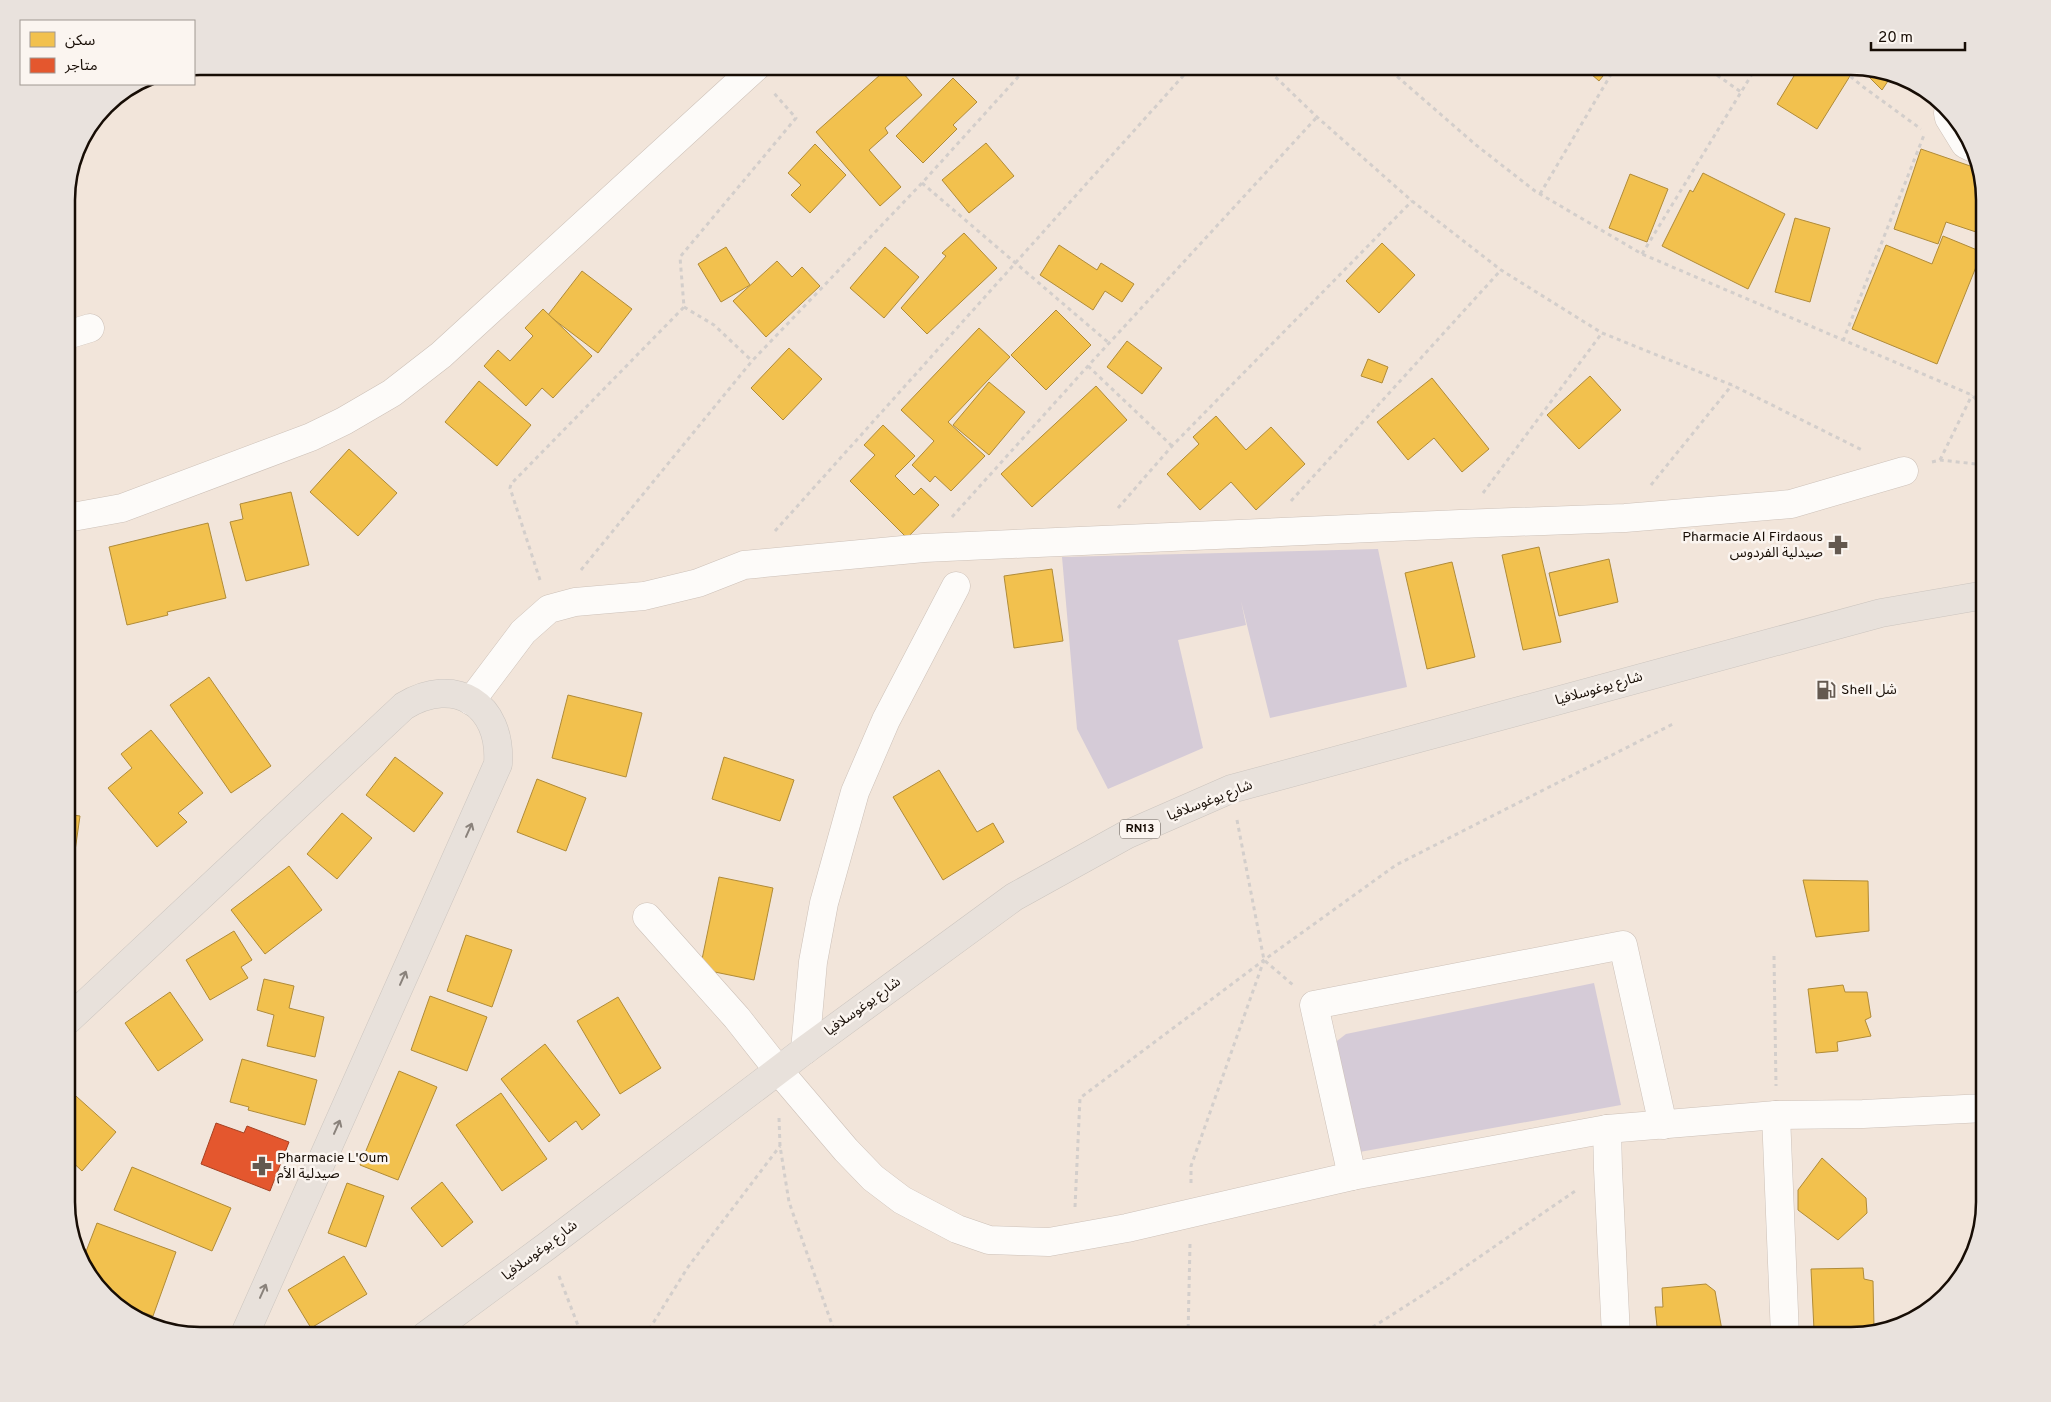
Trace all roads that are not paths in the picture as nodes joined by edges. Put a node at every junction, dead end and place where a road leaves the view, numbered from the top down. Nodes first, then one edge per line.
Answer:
1 (745, 75) edge
2 (1904, 470) road end
3 (75, 516) edge
4 (956, 586) dead end
5 (1976, 597) edge
6 (471, 701) junction
7 (647, 917) dead end
8 (75, 1013) edge
9 (805, 1050) junction
10 (778, 1070) junction
11 (1976, 1108) edge
12 (1776, 1115) junction
13 (1663, 1124) junction
14 (1607, 1129) junction
15 (1352, 1176) junction
16 (248, 1327) edge
17 (437, 1327) edge
18 (1616, 1327) edge
19 (1785, 1327) edge

1 - 3 street
2 - 6 street
4 - 9 street
5 - 9 main road, شارع يوغوسلافيا / RN13
6 - 8 main road
16 -> 6 main road
7 - 10 street
9 - 10 main road, شارع يوغوسلافيا / RN13
10 - 15 street
10 - 17 main road, شارع يوغوسلافيا / RN13
11 - 12 street
12 - 13 street
12 - 19 street
13 - 14 street
13 - 15 street
14 - 15 street
14 - 18 street

